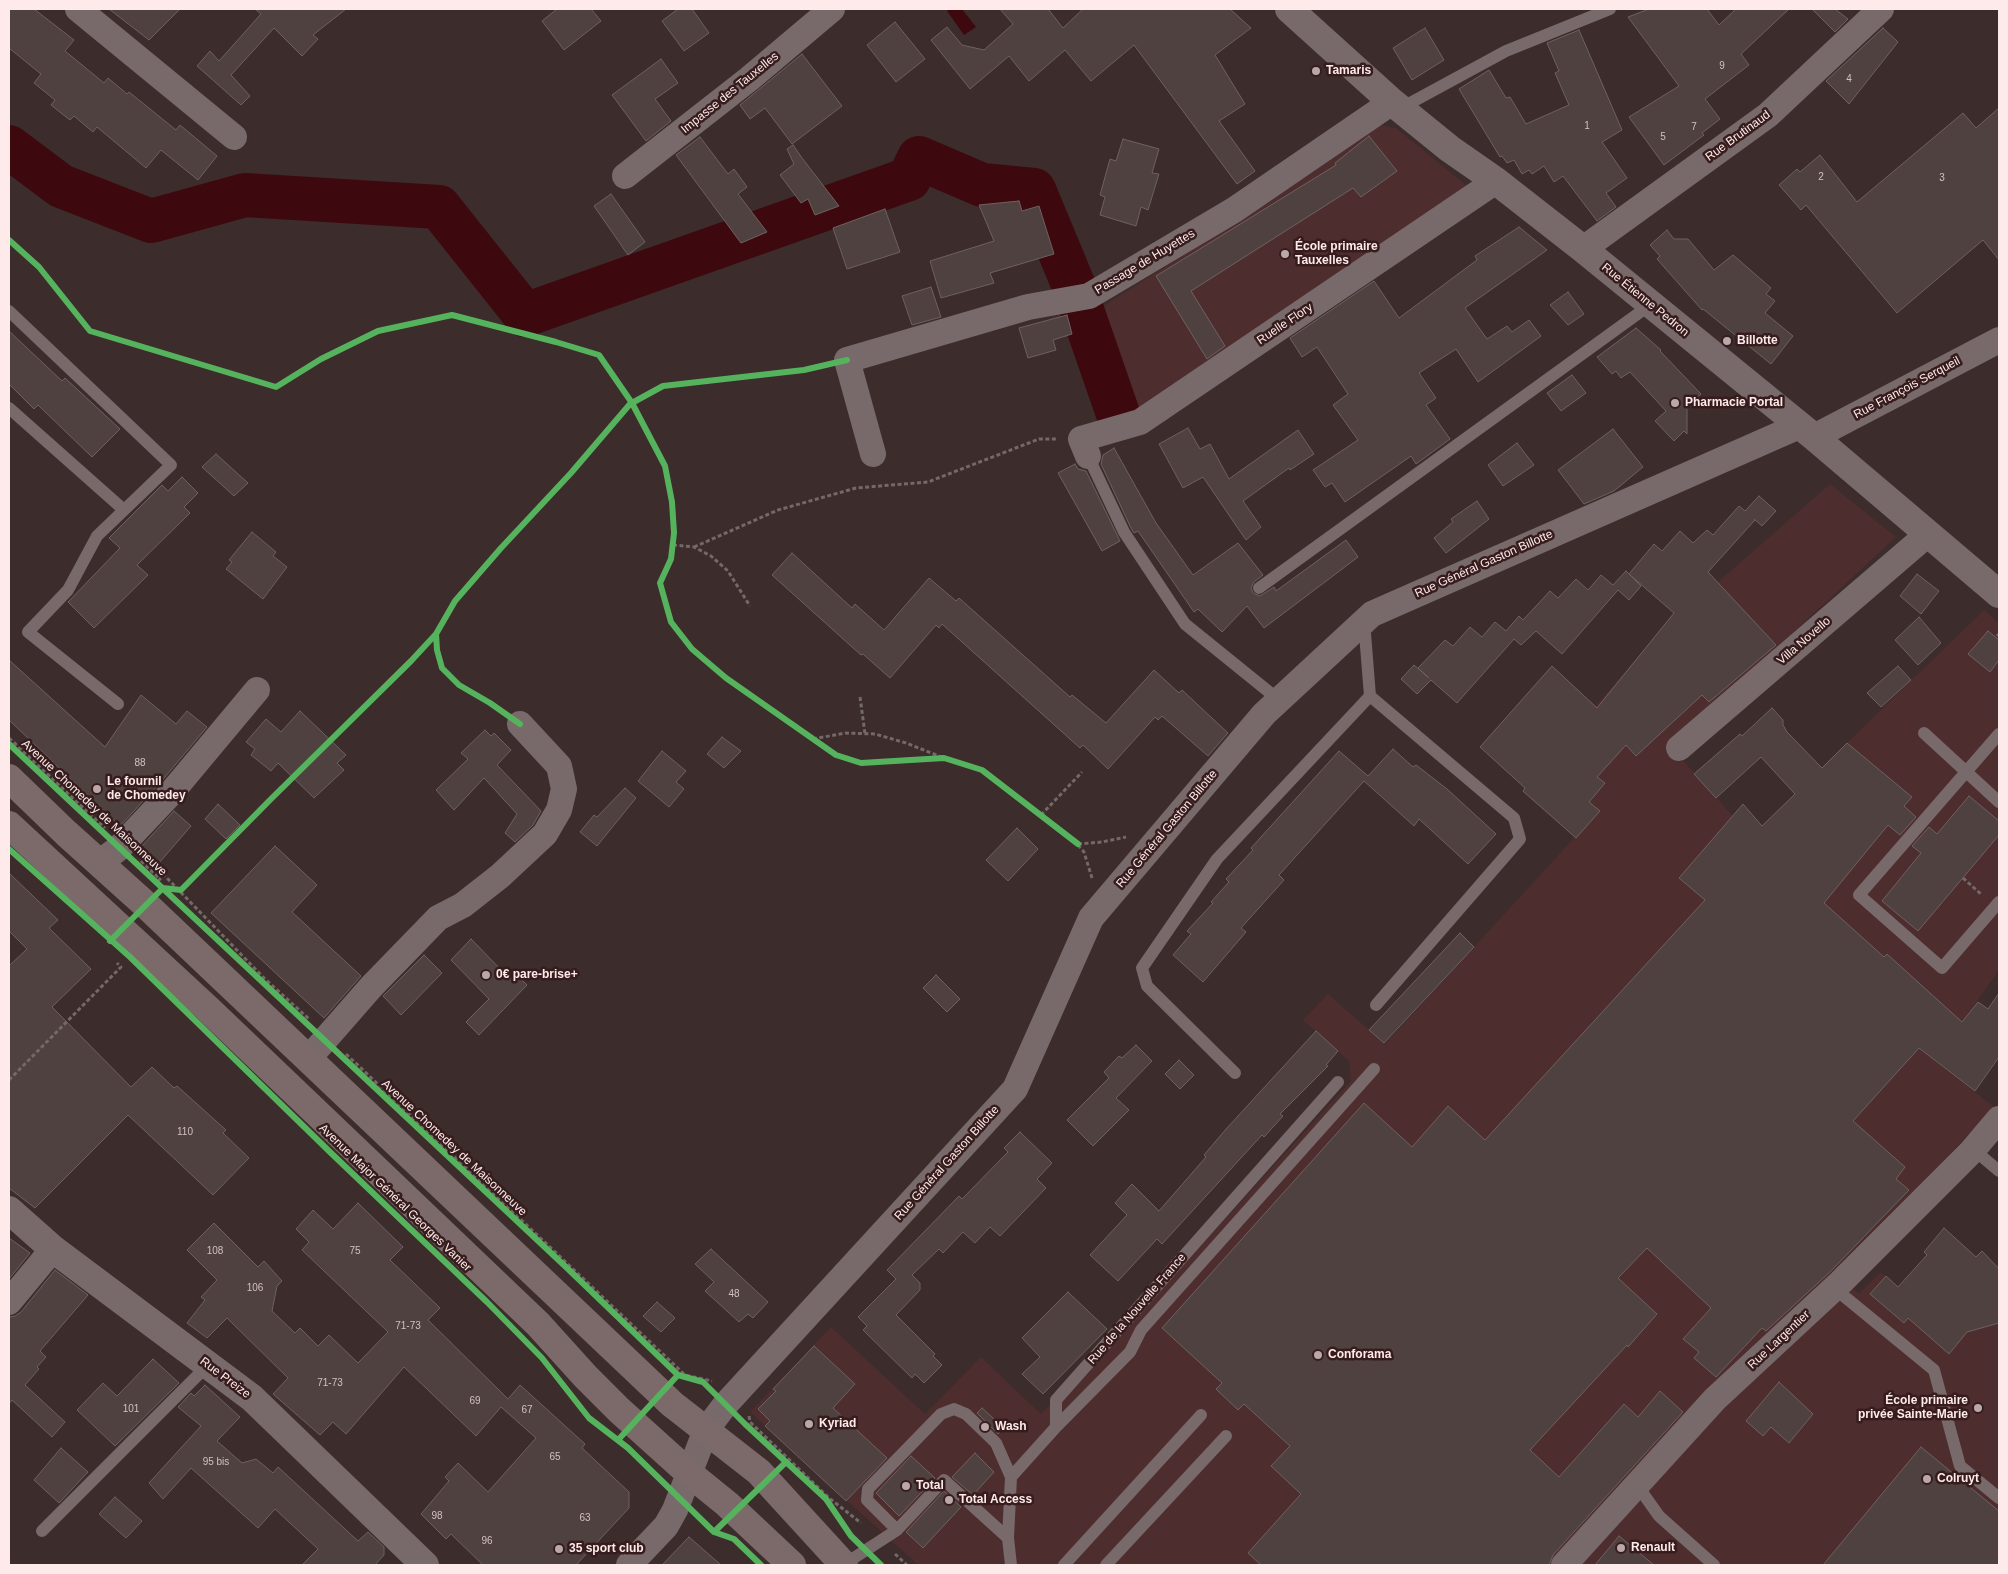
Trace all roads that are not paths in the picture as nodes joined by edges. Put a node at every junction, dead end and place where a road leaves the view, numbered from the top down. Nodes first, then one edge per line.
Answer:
1 (78, 9) edge
2 (832, 9) edge
3 (1289, 9) edge
4 (1610, 9) edge
5 (1881, 9) edge
6 (1397, 105) junction
7 (234, 137) dead end
8 (625, 176) dead end
9 (1496, 181) junction
10 (1583, 249) junction
11 (1650, 305) junction
12 (9, 311) edge
13 (1999, 340) edge
14 (9, 408) edge
15 (1806, 432) junction
16 (1084, 448) joint
17 (873, 454) dead end
18 (124, 510) junction
19 (1928, 534) junction
20 (1259, 588) dead end
21 (1999, 594) edge
22 (1364, 621) junction
23 (257, 690) dead end
24 (1370, 696) junction
25 (1279, 700) junction
26 (118, 704) dead end
27 (520, 724) dead end
28 (1924, 733) dead end
29 (1999, 734) edge
30 (1679, 748) dead end
31 (1966, 772) junction
32 (9, 778) edge
33 (1999, 802) edge
34 (9, 825) edge
35 (113, 852) junction
36 (1997, 904) edge
37 (1376, 1005) dead end
38 (320, 1046) junction
39 (1374, 1069) dead end
40 (1235, 1073) dead end
41 (1338, 1082) dead end
42 (1999, 1119) edge
43 (1973, 1149) junction
44 (1999, 1171) edge
45 (9, 1210) edge
46 (53, 1249) junction
47 (1834, 1288) junction
48 (9, 1302) edge
49 (208, 1366) junction
50 (1201, 1415) dead end
51 (1056, 1428) junction
52 (706, 1430) junction
53 (1226, 1436) dead end
54 (690, 1474) junction
55 (1011, 1477) junction
56 (1637, 1485) junction
57 (1999, 1498) edge
58 (896, 1530) junction
59 (42, 1531) dead end
60 (1008, 1538) junction
61 (412, 1561) edge
62 (629, 1565) edge
63 (792, 1565) edge
64 (843, 1565) edge
65 (1011, 1565) edge
66 (1064, 1565) edge
67 (1106, 1565) edge
68 (1564, 1565) edge
69 (1714, 1565) edge

1 - 7 street
2 - 8 street, Impasse des Tauxelles
3 - 6 street, Rue Étienne Pedron
4 - 6 lane
5 - 10 street, Rue Brutinaud
6 - 9 street, Rue Étienne Pedron
6 - 17 street, Passage de Huyettes
9 - 10 street, Rue Étienne Pedron
9 - 16 street, Ruelle Flory
10 - 11 street, Rue Étienne Pedron
11 - 15 street, Rue Étienne Pedron
11 - 20 lane
12 - 18 lane
13 - 15 street, Rue François Serqueil
14 - 18 lane
15 - 19 street, Rue Étienne Pedron
15 - 22 street, Rue Général Gaston Billotte
16 - 25 lane
18 - 26 lane
19 - 21 street, Rue Étienne Pedron
19 - 30 street, Villa Novello
22 - 24 lane
22 - 25 street, Rue Général Gaston Billotte
23 - 35 street
24 - 37 lane
24 - 40 lane
25 - 52 street, Rue Général Gaston Billotte
27 - 38 street
28 - 31 lane
29 - 31 lane
31 - 33 lane
31 - 36 lane
32 - 35 main road
34 - 54 main road, Avenue Major Général Georges Vanier
35 - 38 main road
38 - 52 main road
39 - 51 lane
41 - 51 lane, Rue de la Nouvelle France
42 - 43 street, Rue Largentier
43 - 44 lane
43 - 47 street, Rue Largentier
45 - 46 street, Rue Preize
46 - 48 street
46 - 49 street, Rue Preize
47 - 56 street, Rue Largentier
47 - 57 lane
49 - 59 lane
49 - 61 street, Rue Preize
50 - 66 lane
51 - 55 lane
52 - 54 street, Rue Général Gaston Billotte
52 - 64 main road
53 - 67 lane
54 - 62 street, Rue Général Gaston Billotte
54 - 63 main road, Avenue Major Général Georges Vanier
55 - 58 lane
55 - 60 lane
56 - 68 street, Rue Largentier
56 - 69 lane
58 - 60 lane
58 - 64 lane
60 - 65 lane

